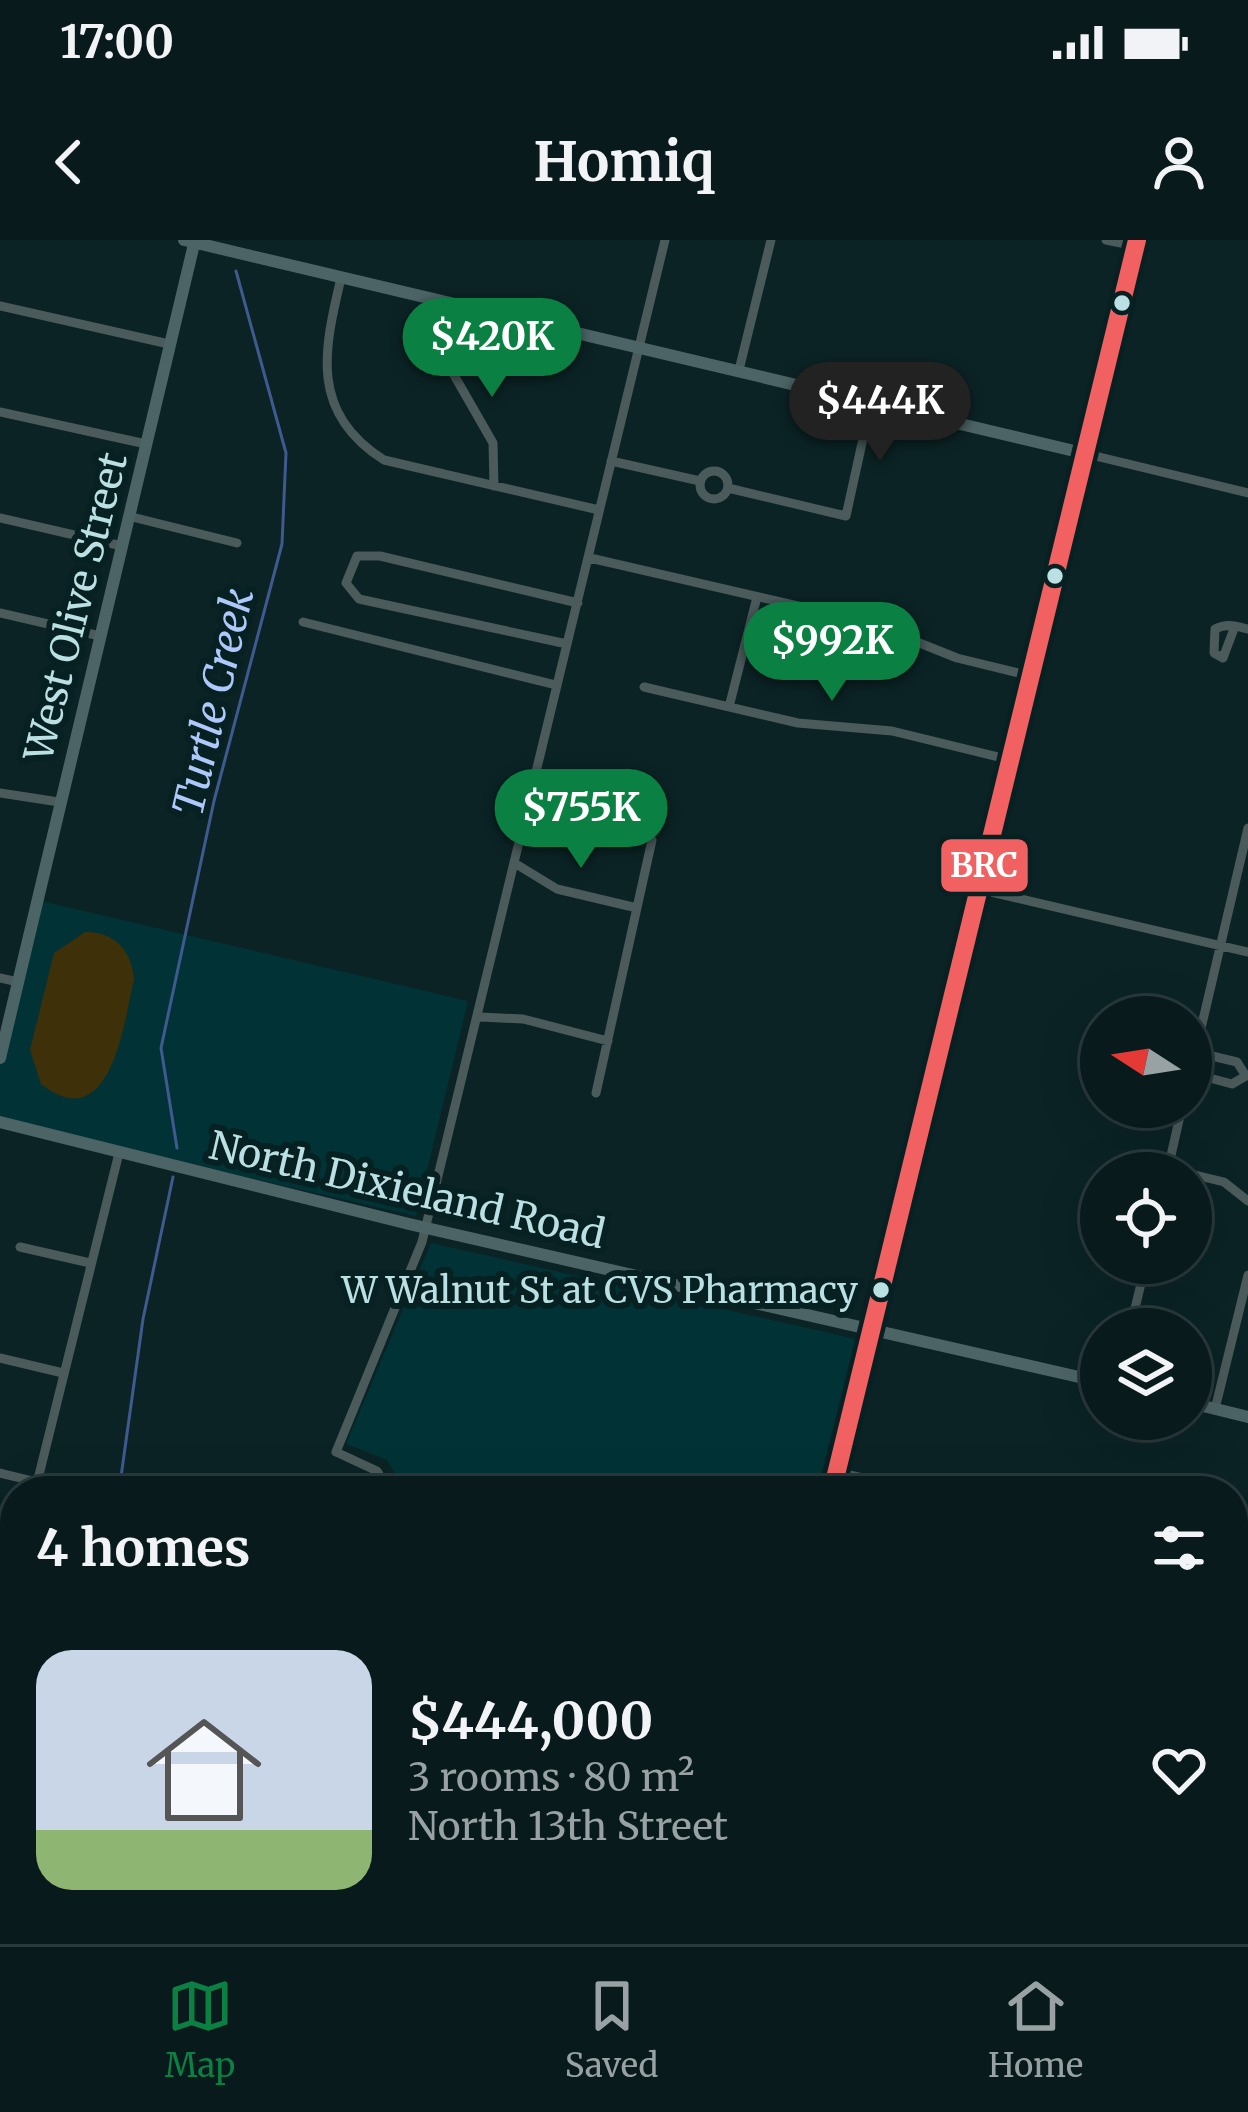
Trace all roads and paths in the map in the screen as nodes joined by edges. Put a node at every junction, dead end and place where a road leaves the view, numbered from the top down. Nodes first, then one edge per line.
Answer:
1 (665, 240) edge
2 (771, 240) edge
3 (1106, 240) edge
4 (191, 241) edge
5 (1136, 243) edge
6 (341, 278) junction
7 (465, 306) junction
8 (0, 307) edge
9 (170, 344) junction
10 (639, 346) junction
11 (740, 370) junction
12 (871, 402) junction
13 (0, 412) edge
14 (146, 444) junction
15 (1087, 454) junction
16 (611, 461) junction
17 (700, 482) junction
18 (494, 486) junction
19 (728, 488) junction
20 (1248, 493) edge
21 (598, 510) junction
22 (128, 516) junction
23 (0, 518) edge
24 (237, 543) dead end
25 (122, 546) junction
26 (590, 558) junction
27 (757, 597) junction
28 (578, 603) junction
29 (0, 613) edge
30 (303, 622) dead end
31 (1235, 626) dead end
32 (1248, 629) edge
33 (100, 636) junction
34 (567, 644) junction
35 (1031, 676) junction
36 (556, 686) junction
37 (644, 687) dead end
38 (729, 707) junction
39 (1011, 760) junction
40 (0, 793) edge
41 (59, 802) junction
42 (1248, 828) edge
43 (652, 840) dead end
44 (517, 864) junction
45 (979, 889) junction
46 (637, 908) junction
47 (1220, 946) junction
48 (1248, 952) edge
49 (0, 978) edge
50 (18, 982) junction
51 (1208, 996) edge
52 (480, 1017) junction
53 (608, 1041) junction
54 (1212, 1056) edge
55 (0, 1058) edge
56 (1212, 1078) edge
57 (596, 1093) dead end
58 (0, 1122) edge
59 (119, 1153) junction
60 (1212, 1179) edge
61 (1248, 1201) edge
62 (424, 1228) junction
63 (20, 1247) dead end
64 (89, 1263) junction
65 (1248, 1276) edge
66 (871, 1331) junction
67 (0, 1358) edge
68 (63, 1373) junction
69 (1080, 1377) edge
70 (1212, 1408) edge
71 (1216, 1409) junction
72 (1248, 1417) edge
73 (836, 1472) junction
74 (39, 1476) edge
75 (380, 1476) edge
76 (835, 1476) edge
77 (854, 1476) edge

1 - 10 street
2 - 11 street
3 - 5 street
4 - 6 main road
4 - 9 main road, West Olive Street
5 - 15 main road
6 - 7 main road
6 - 18 street
7 - 10 main road
7 - 18 street
8 - 9 street
9 - 14 main road, West Olive Street
10 - 11 main road
10 - 16 street
11 - 12 main road
12 - 15 main road
12 - 19 street
13 - 14 street
14 - 22 main road, West Olive Street
15 - 20 street
15 - 35 main road
16 - 17 street
16 - 21 street
17 - 19 street
17 - 19 street
18 - 21 street
21 - 26 street
22 - 24 street
22 - 25 main road, West Olive Street
23 - 25 street
25 - 33 main road, West Olive Street
26 - 27 street
26 - 28 street
27 - 35 street
27 - 38 street
28 - 34 street
28 - 34 street
29 - 33 street
30 - 36 street
31 - 32 street
33 - 41 main road, West Olive Street
34 - 36 street
35 - 39 main road
36 - 44 street
37 - 38 street
38 - 39 street
39 - 45 main road
40 - 41 street
41 - 50 main road, West Olive Street
42 - 47 street
43 - 46 street
44 - 46 street
44 - 52 street
45 - 47 street
45 - 66 main road
46 - 53 street
47 - 48 street
47 - 51 street
49 - 50 street
50 - 55 main road, West Olive Street
52 - 53 street
52 - 62 street
53 - 57 street
54 - 56 street
58 - 59 main road, North Dixieland Road
59 - 62 main road, North Dixieland Road
59 - 64 street
60 - 61 street
62 - 66 main road, North Dixieland Road
62 - 75 street
63 - 64 street
64 - 68 street
65 - 71 street
66 - 69 main road, North Dixieland Road
66 - 73 main road
67 - 68 street
68 - 74 street
70 - 71 main road
71 - 72 main road
73 - 76 main road
73 - 77 street

